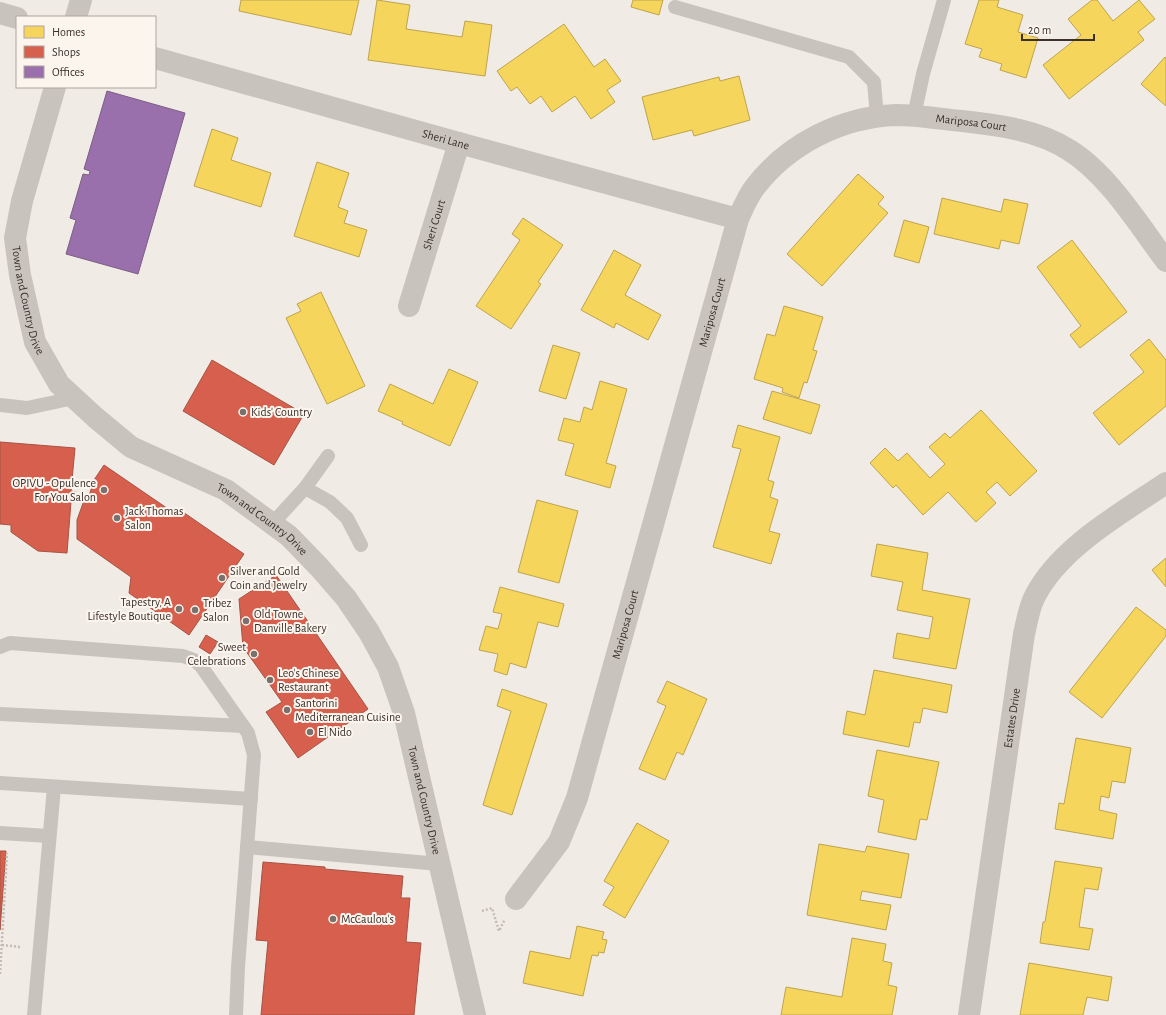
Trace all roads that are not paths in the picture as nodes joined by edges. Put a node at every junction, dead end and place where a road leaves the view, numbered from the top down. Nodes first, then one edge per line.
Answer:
1 (81, 0) edge
2 (944, 0) edge
3 (675, 7) dead end
4 (0, 13) edge
5 (76, 16) edge
6 (16, 18) edge
7 (156, 58) edge
8 (55, 88) edge
9 (914, 116) junction
10 (877, 117) junction
11 (459, 143) junction
12 (738, 219) junction
13 (1166, 261) edge
14 (409, 306) dead end
15 (74, 398) junction
16 (0, 405) edge
17 (328, 456) dead end
18 (1166, 483) edge
19 (305, 488) junction
20 (272, 524) junction
21 (361, 545) dead end
22 (0, 647) edge
23 (0, 714) edge
24 (243, 726) junction
25 (0, 783) edge
26 (54, 787) junction
27 (251, 799) junction
28 (0, 833) edge
29 (50, 836) junction
30 (247, 847) junction
31 (440, 864) junction
32 (516, 899) dead end
33 (34, 1015) edge
34 (236, 1015) edge
35 (475, 1015) edge
36 (969, 1015) edge

1 - 5 street
2 - 9 lane
3 - 10 lane
4 - 6 street
7 - 11 street, Sheri Lane
8 - 15 street, Town and Country Drive
9 - 10 street, Mariposa Court
9 - 13 street, Mariposa Court
10 - 12 street, Mariposa Court
11 - 12 street, Sheri Lane
11 - 14 street, Sheri Court
12 - 32 street, Mariposa Court
15 - 16 lane
15 - 20 street, Town and Country Drive
17 - 19 lane
18 - 36 street, Estates Drive
19 - 20 lane
19 - 21 lane
20 - 31 street, Town and Country Drive
22 - 24 lane
23 - 24 lane
24 - 27 lane
25 - 26 lane
26 - 27 lane
26 - 29 lane
27 - 30 lane
28 - 29 lane
29 - 33 lane
30 - 31 lane
30 - 34 lane
31 - 35 street, Town and Country Drive

